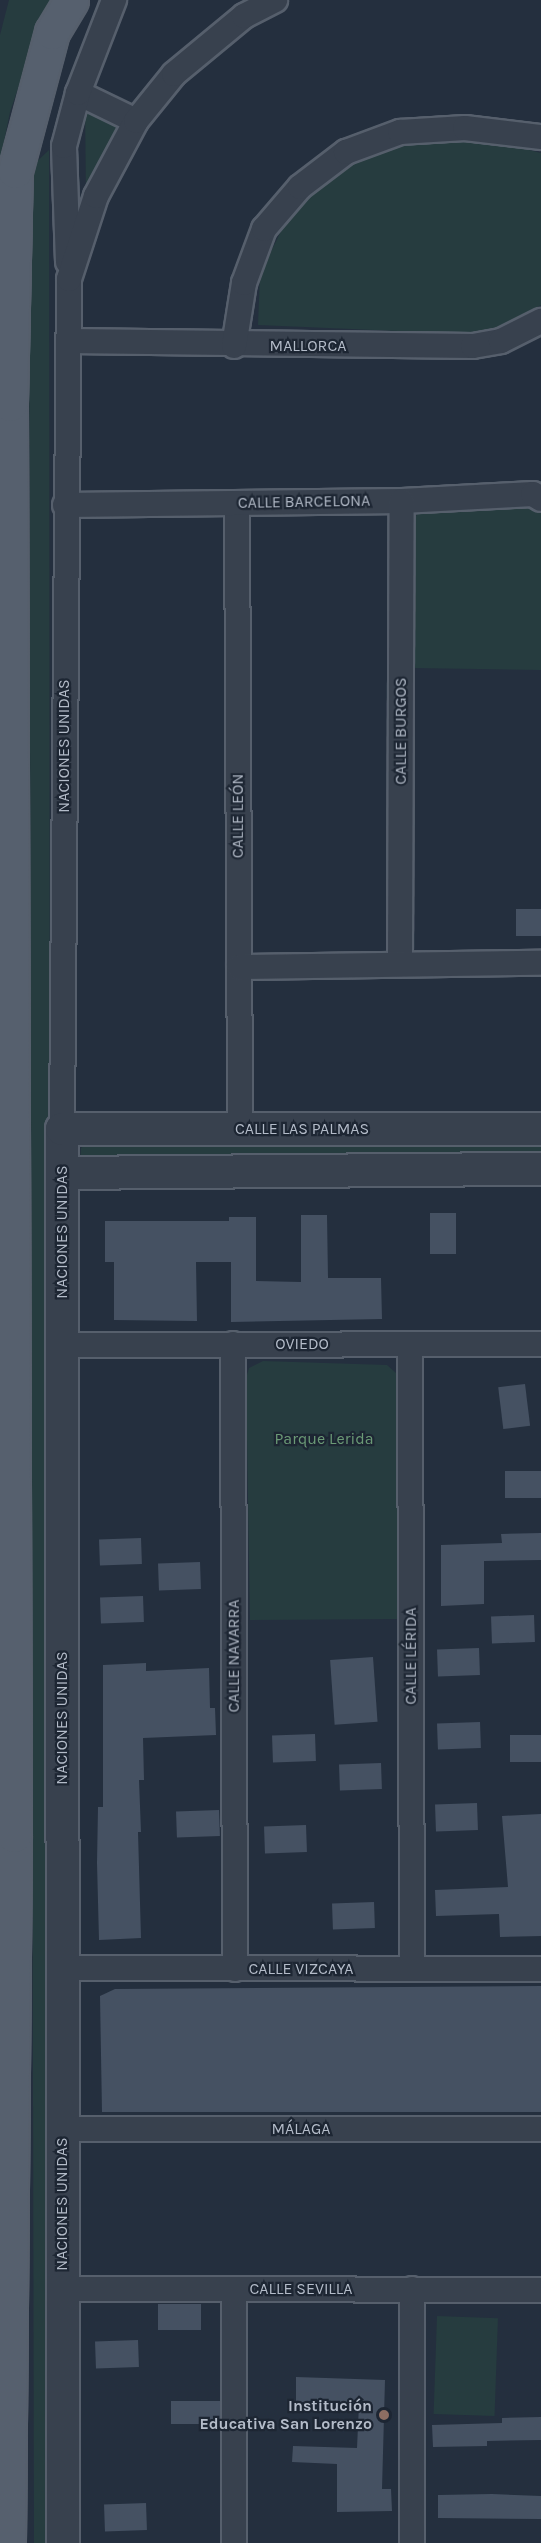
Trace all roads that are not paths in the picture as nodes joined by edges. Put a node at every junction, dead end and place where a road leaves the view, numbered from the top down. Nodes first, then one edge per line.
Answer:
1 (71, 0) edge
2 (114, 0) edge
3 (275, 0) edge
4 (78, 93) junction
5 (136, 121) junction
6 (541, 137) edge
7 (69, 279) junction
8 (541, 321) edge
9 (69, 342) junction
10 (234, 346) junction
11 (538, 495) edge
12 (402, 501) junction
13 (237, 504) junction
14 (65, 505) junction
15 (400, 962) junction
16 (541, 963) edge
17 (239, 967) junction
18 (62, 1129) junction
19 (240, 1129) junction
20 (541, 1129) edge
21 (541, 1169) edge
22 (63, 1173) junction
23 (233, 1344) junction
24 (410, 1344) junction
25 (541, 1344) edge
26 (62, 1345) junction
27 (7, 1737) edge
28 (62, 1968) junction
29 (235, 1969) junction
30 (412, 1969) junction
31 (541, 1969) edge
32 (62, 2129) junction
33 (541, 2129) edge
34 (62, 2289) junction
35 (234, 2289) junction
36 (412, 2289) junction
37 (541, 2290) edge
38 (8, 2543) edge
39 (63, 2543) edge
40 (234, 2543) edge
41 (412, 2543) edge

1 - 27 main road
2 - 4 street
3 - 5 street, NACIONES UNIDAS
4 - 5 street
4 - 7 street
5 - 7 street, NACIONES UNIDAS
6 - 10 street
7 - 9 street, NACIONES UNIDAS
8 - 10 street, MALLORCA
9 - 10 street, MALLORCA
9 - 14 street, NACIONES UNIDAS
11 - 12 street, CALLE BARCELONA
12 - 13 street, CALLE BARCELONA
12 - 15 street, CALLE BURGOS
13 - 14 street, CALLE BARCELONA
13 - 17 street, CALLE LEÓN
14 - 18 street, NACIONES UNIDAS
15 - 16 street
15 - 17 street
17 - 19 street, CALLE LEÓN
18 - 19 street, CALLE LAS PALMAS
18 - 22 street, NACIONES UNIDAS
19 - 20 street, CALLE LAS PALMAS
21 - 22 street
22 - 26 street, NACIONES UNIDAS
23 - 24 street, OVIEDO
23 - 26 street, OVIEDO
23 - 29 street, CALLE NAVARRA
24 - 25 street, OVIEDO
24 - 30 street, CALLE LÉRIDA
26 - 28 street, NACIONES UNIDAS
27 - 38 main road
28 - 29 street, CALLE VIZCAYA
28 - 32 street, NACIONES UNIDAS
29 - 30 street, CALLE VIZCAYA
30 - 31 street, CALLE VIZCAYA
32 - 33 street, MÁLAGA
32 - 34 street, NACIONES UNIDAS
34 - 35 street, CALLE SEVILLA
34 - 39 street, NACIONES UNIDAS
35 - 36 street, CALLE SEVILLA
35 - 40 street
36 - 37 street, CALLE SEVILLA
36 - 41 street

